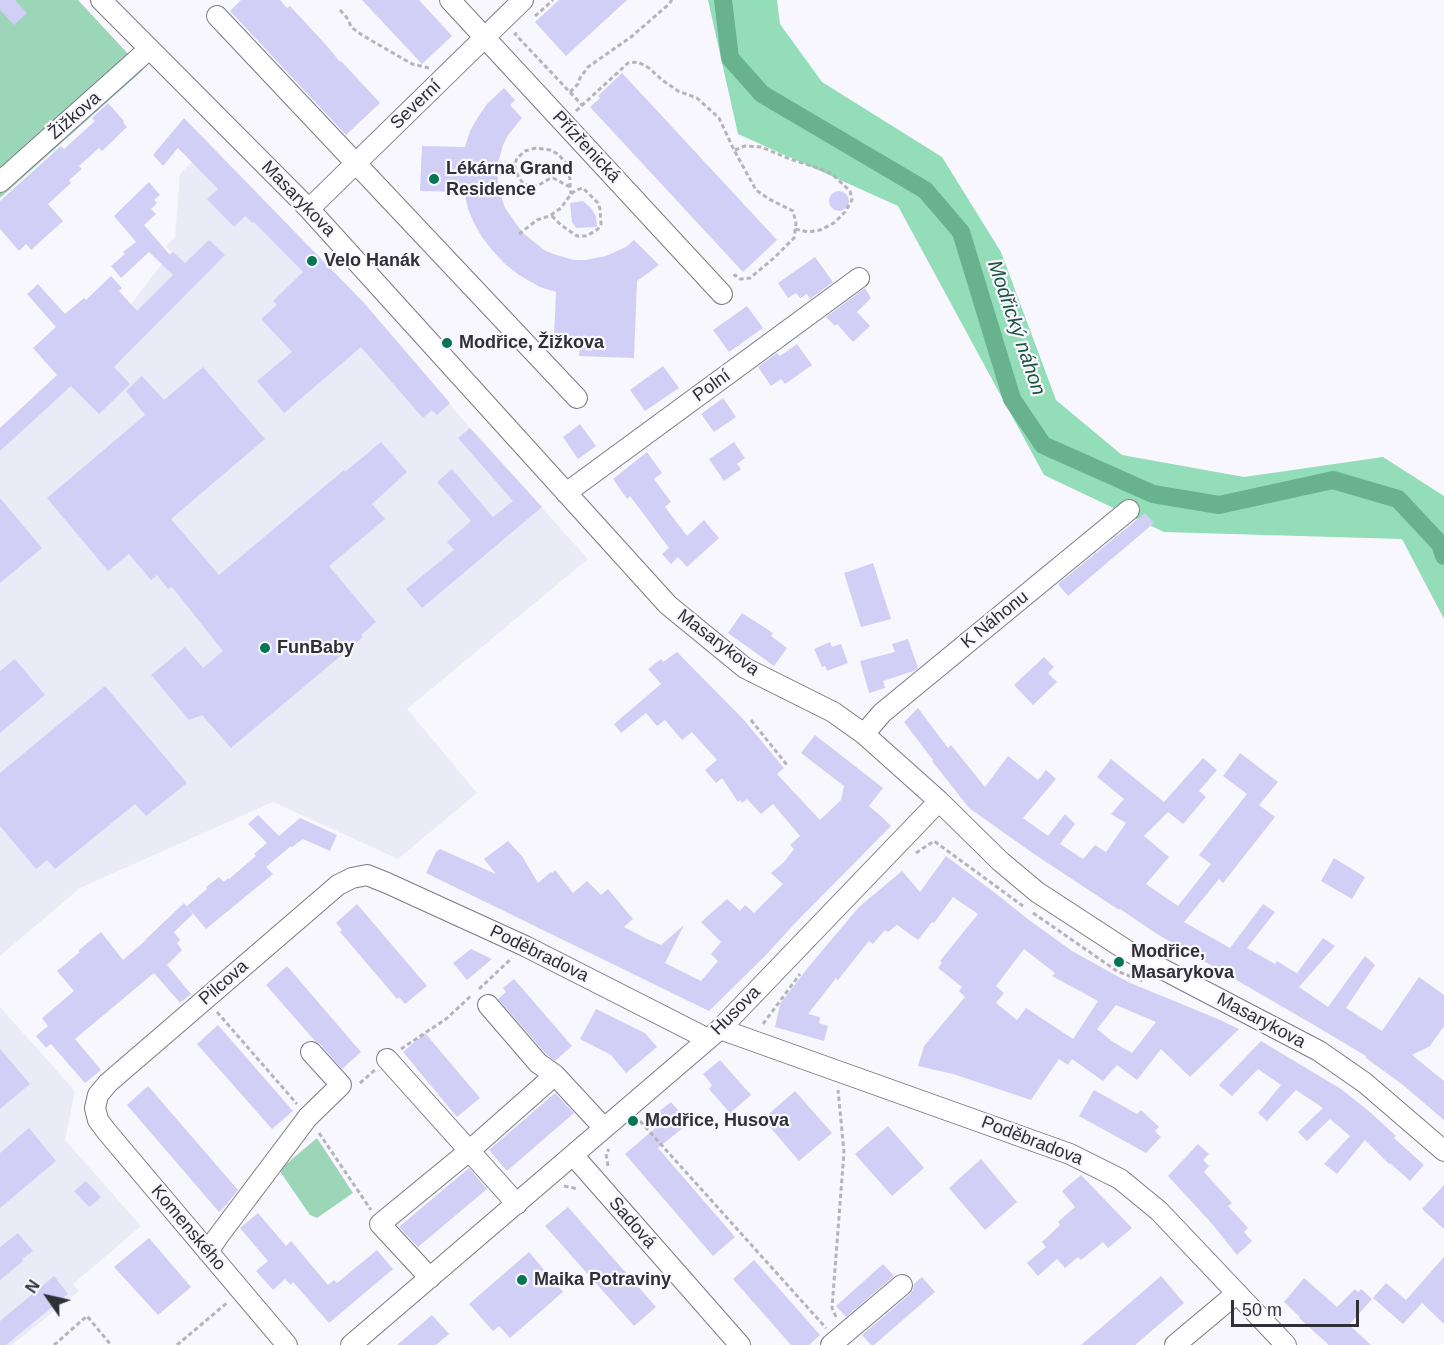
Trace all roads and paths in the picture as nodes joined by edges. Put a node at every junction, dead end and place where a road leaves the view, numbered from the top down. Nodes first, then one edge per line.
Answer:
1 (101, 0) edge
2 (450, 0) edge
3 (523, 0) edge
4 (553, 0) edge
5 (672, 0) edge
6 (340, 10) dead end
7 (217, 16) dead end
8 (530, 20) dead end
9 (523, 27) dead end
10 (484, 38) junction
11 (149, 50) junction
12 (429, 68) dead end
13 (570, 92) junction
14 (582, 105) junction
15 (564, 123) junction
16 (734, 150) junction
17 (356, 163) junction
18 (0, 182) edge
19 (570, 187) junction
20 (571, 194) junction
21 (309, 209) junction
22 (551, 215) junction
23 (795, 229) junction
24 (519, 234) dead end
25 (859, 278) dead end
26 (721, 292) joint
27 (577, 398) dead end
28 (566, 493) junction
29 (1129, 510) dead end
30 (752, 720) dead end
31 (864, 734) junction
32 (787, 765) dead end
33 (939, 801) junction
34 (914, 854) dead end
35 (367, 875) joint
36 (525, 946) junction
37 (803, 970) dead end
38 (1149, 984) dead end
39 (488, 1005) dead end
40 (714, 1034) junction
41 (752, 1040) junction
42 (311, 1052) dead end
43 (387, 1059) junction
44 (555, 1075) junction
45 (342, 1085) junction
46 (838, 1088) dead end
47 (95, 1108) joint
48 (639, 1119) dead end
49 (607, 1138) junction
50 (469, 1151) junction
51 (1444, 1151) edge
52 (573, 1155) junction
53 (613, 1171) dead end
54 (562, 1188) dead end
55 (582, 1194) dead end
56 (517, 1204) junction
57 (208, 1252) junction
58 (430, 1278) junction
59 (902, 1285) dead end
60 (241, 1291) junction
61 (1237, 1293) junction
62 (837, 1340) edge
63 (54, 1345) edge
64 (111, 1345) edge
65 (177, 1345) edge
66 (287, 1345) edge
67 (351, 1345) edge
68 (740, 1345) edge
69 (1175, 1345) edge
70 (1286, 1345) edge

1 - 11 street, Masarykova
2 - 10 street, Přízřenická
3 - 10 street, Severní
4 - 8 path
5 - 13 path
6 - 12 path
7 - 17 street
9 - 13 path
10 - 15 street, Přízřenická
10 - 17 street, Severní
11 - 18 street, Žižkova
11 - 21 street, Masarykova
13 - 14 path
14 - 15 path
14 - 16 path
15 - 26 street, Přízřenická
16 - 23 path
16 - 23 path
17 - 21 street, Severní
17 - 27 street
19 - 19 path
19 - 20 path
20 - 22 path
20 - 22 path
21 - 28 street, Masarykova
22 - 24 path
23 - 26 path
25 - 28 street, Polní
28 - 31 street, Masarykova
29 - 31 street, K Náhonu
30 - 32 path
31 - 33 street, Masarykova
33 - 40 street, Husova
33 - 51 street, Masarykova
34 - 38 path
35 - 36 street, Poděbradova
35 - 47 street, Pilcova
36 - 40 street, Poděbradova
36 - 43 path
37 - 41 path
39 - 44 street
40 - 41 street, Poděbradova
40 - 49 street, Husova
41 - 61 street, Poděbradova
42 - 45 street
43 - 45 path
43 - 50 street
44 - 49 street
44 - 50 street
45 - 57 street
46 - 62 path
47 - 57 street, Komenského
48 - 62 path
49 - 52 street, Husova
49 - 53 path
50 - 56 street
50 - 58 street
52 - 56 street, Husova
52 - 68 street, Sadová
54 - 55 path
56 - 58 street, Husova
57 - 60 street, Komenského
58 - 67 street, Husova
59 - 62 street
60 - 65 path
60 - 66 street, Komenského
61 - 69 street
61 - 70 street, Poděbradova
63 - 64 path

